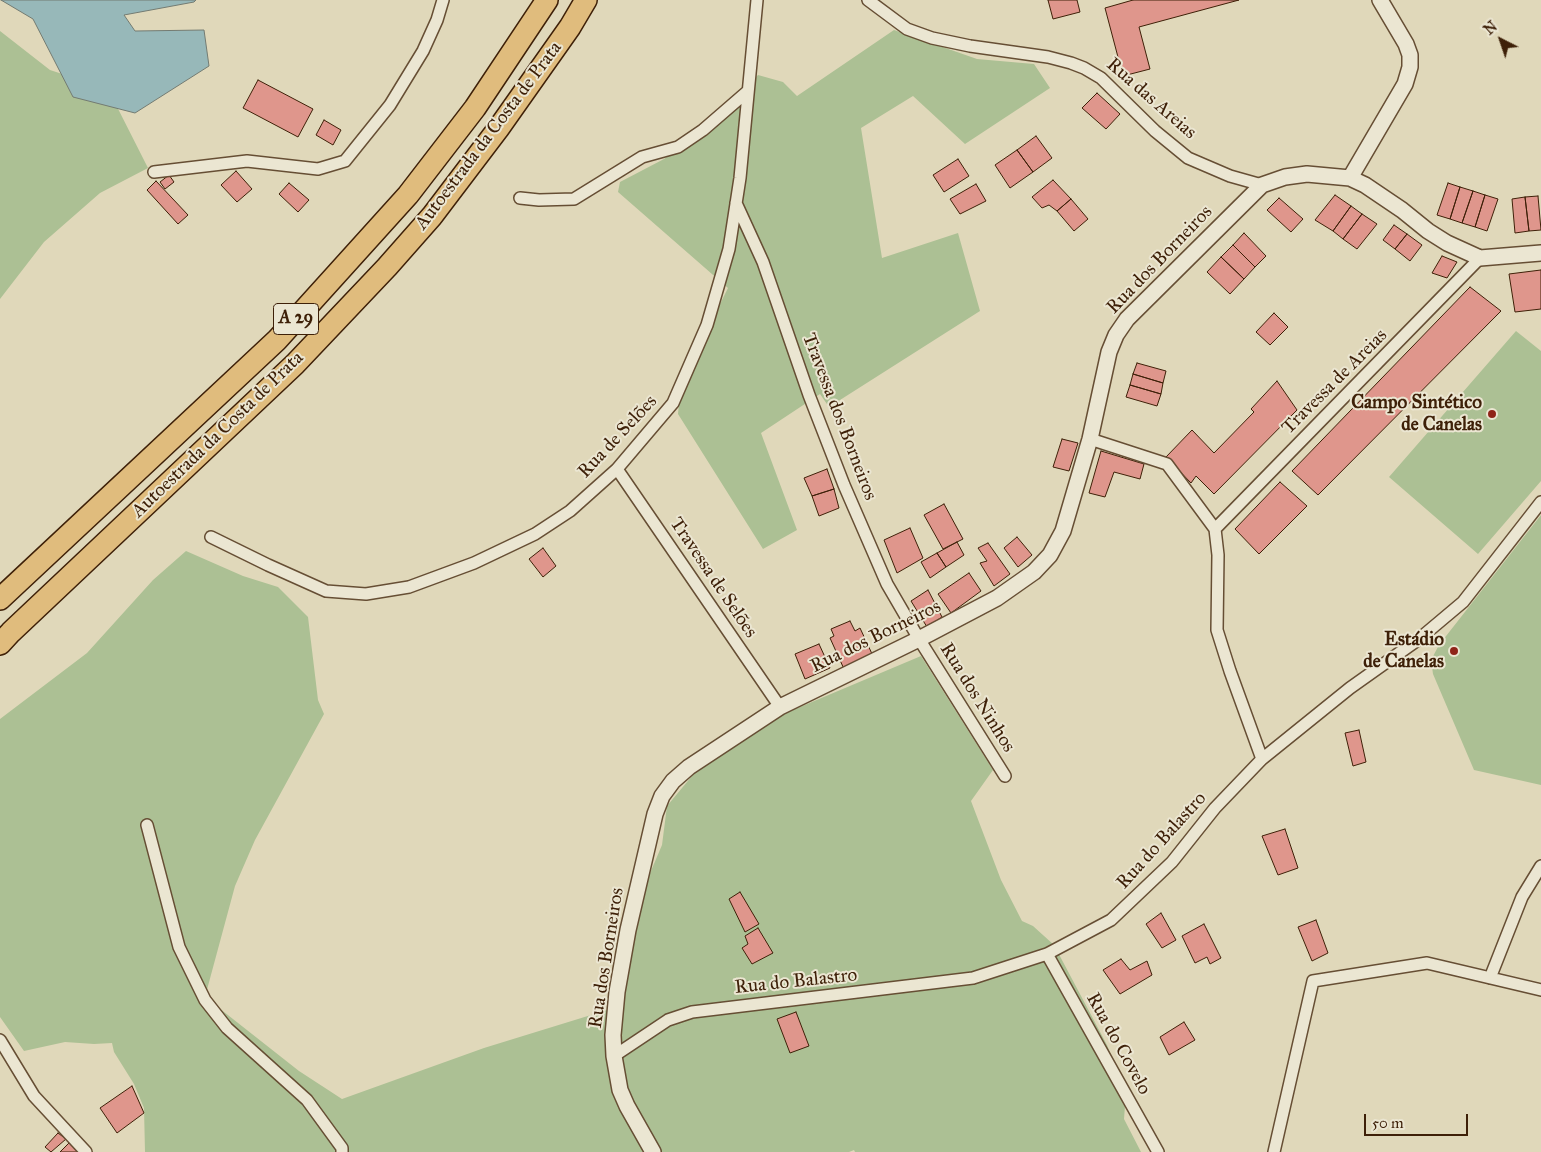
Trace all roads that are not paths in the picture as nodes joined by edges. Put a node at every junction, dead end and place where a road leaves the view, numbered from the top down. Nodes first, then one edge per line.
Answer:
1 (443, 0) edge
2 (546, 0) edge
3 (586, 0) edge
4 (757, 0) edge
5 (868, 0) edge
6 (1380, 0) edge
7 (748, 91) junction
8 (154, 172) dead end
9 (1350, 178) junction
10 (1262, 185) junction
11 (520, 198) dead end
12 (736, 203) junction
13 (1541, 253) edge
14 (1480, 258) junction
15 (1090, 439) junction
16 (617, 469) junction
17 (1541, 502) edge
18 (1215, 529) junction
19 (211, 537) dead end
20 (0, 599) edge
21 (919, 639) junction
22 (0, 644) edge
23 (780, 707) junction
24 (1262, 759) junction
25 (1005, 776) dead end
26 (147, 825) dead end
27 (1541, 866) edge
28 (1047, 954) junction
29 (1490, 978) junction
30 (1541, 990) edge
31 (0, 1040) edge
32 (614, 1056) junction
33 (86, 1152) edge
34 (342, 1152) edge
35 (652, 1152) edge
36 (1158, 1152) edge
37 (1274, 1152) edge

1 - 8 street
2 - 20 highway, Autoestrada da Costa de Prata / A 29
3 - 22 highway, Autoestrada da Costa de Prata / A 29
4 - 7 street, Rua de Selões
5 - 10 street, Rua das Areias
6 - 9 street
7 - 11 street
7 - 12 street, Rua de Selões
9 - 10 street
9 - 14 street
10 - 15 street, Rua dos Borneiros
12 - 16 street, Rua de Selões
12 - 21 street, Travessa dos Borneiros
13 - 14 street
14 - 18 street, Travessa de Areias
15 - 18 street
15 - 21 street, Rua dos Borneiros
16 - 19 street, Rua de Selões
16 - 23 street, Travessa de Selões
17 - 24 street, Rua do Balastro
18 - 24 street
21 - 23 street, Rua dos Borneiros
21 - 25 street, Rua dos Ninhos
23 - 32 street, Rua dos Borneiros
24 - 28 street, Rua do Balastro
26 - 34 street
27 - 29 street
28 - 32 street, Rua do Balastro
28 - 36 street, Rua do Covelo
29 - 30 street
29 - 37 street
31 - 33 street
32 - 35 street, Rua dos Borneiros

